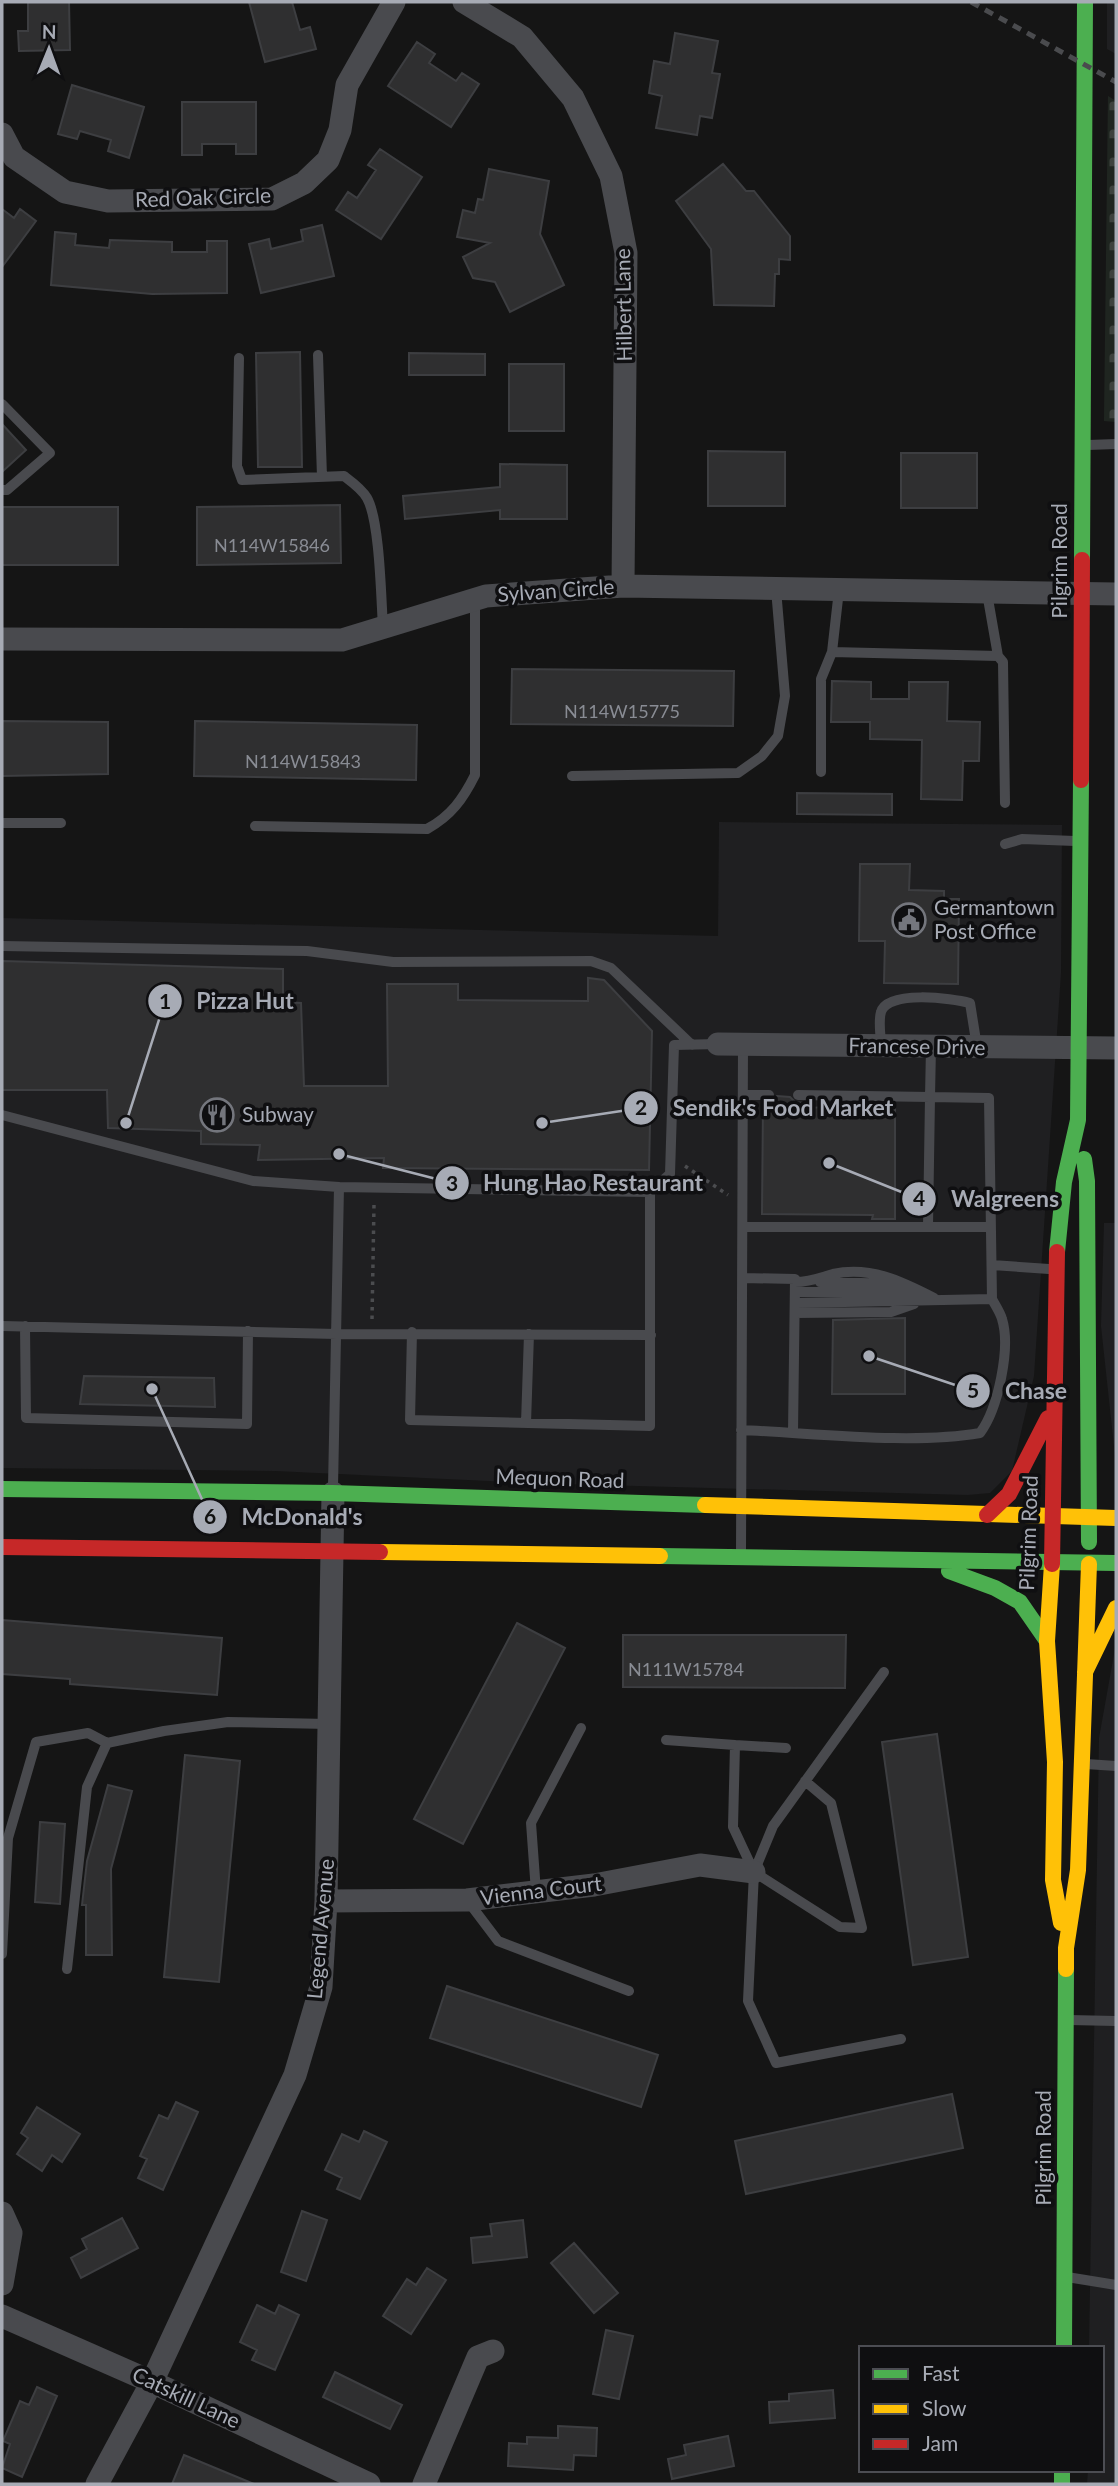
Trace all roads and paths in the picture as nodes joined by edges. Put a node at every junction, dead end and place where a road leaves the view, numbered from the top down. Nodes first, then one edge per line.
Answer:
1 (394, 2) edge
2 (464, 2) edge
3 (1085, 2) edge
4 (2, 134) edge
5 (318, 355) dead end
6 (239, 358) dead end
7 (2, 404) edge
8 (1116, 444) edge
9 (1082, 445) junction
10 (322, 477) junction
11 (2, 490) edge
12 (623, 586) junction
13 (776, 589) junction
14 (839, 590) junction
15 (987, 593) junction
16 (1080, 594) junction
17 (1116, 594) edge
18 (475, 600) junction
19 (383, 627) junction
20 (2, 639) edge
21 (832, 652) junction
22 (998, 656) junction
23 (821, 772) dead end
24 (572, 776) dead end
25 (1005, 803) dead end
26 (2, 823) edge
27 (61, 823) dead end
28 (255, 826) dead end
29 (1080, 841) junction
30 (1004, 844) dead end
31 (2, 946) edge
32 (718, 1044) joint
33 (692, 1045) junction
34 (744, 1045) junction
35 (881, 1046) junction
36 (931, 1047) junction
37 (977, 1047) junction
38 (1116, 1048) edge
39 (1080, 1049) junction
40 (744, 1095) junction
41 (769, 1095) dead end
42 (798, 1095) dead end
43 (930, 1097) junction
44 (2, 1115) edge
45 (1077, 1121) junction
46 (680, 1165) dead end
47 (339, 1187) junction
48 (650, 1192) junction
49 (375, 1193) dead end
50 (733, 1199) dead end
51 (928, 1226) junction
52 (745, 1227) junction
53 (991, 1227) junction
54 (992, 1265) junction
55 (1055, 1269) junction
56 (743, 1278) junction
57 (922, 1292) junction
58 (795, 1297) junction
59 (934, 1298) junction
60 (992, 1299) junction
61 (372, 1321) dead end
62 (2, 1325) edge
63 (25, 1326) junction
64 (248, 1331) junction
65 (412, 1332) junction
66 (336, 1334) junction
67 (529, 1334) junction
68 (651, 1335) junction
69 (1054, 1336) junction
70 (1088, 1336) junction
71 (1053, 1407) junction
72 (526, 1423) junction
73 (741, 1430) junction
74 (793, 1432) junction
75 (1089, 1451) junction
76 (1102, 1467) dead end
77 (2, 1489) edge
78 (333, 1493) junction
79 (741, 1506) junction
80 (987, 1515) junction
81 (1052, 1517) junction
82 (1089, 1518) junction
83 (1116, 1518) edge
84 (2, 1547) edge
85 (332, 1550) junction
86 (741, 1557) junction
87 (922, 1561) junction
88 (1116, 1563) edge
89 (1052, 1564) junction
90 (1089, 1564) junction
91 (1116, 1608) edge
92 (1047, 1641) junction
93 (884, 1672) dead end
94 (1085, 1672) junction
95 (330, 1724) junction
96 (581, 1728) dead end
97 (666, 1740) dead end
98 (107, 1743) junction
99 (735, 1745) junction
100 (786, 1748) dead end
101 (1055, 1762) junction
102 (1082, 1763) junction
103 (1116, 1766) edge
104 (805, 1781) junction
105 (754, 1872) junction
106 (536, 1892) junction
107 (467, 1900) junction
108 (326, 1901) junction
109 (1066, 1948) junction
110 (2, 1954) edge
111 (67, 1969) dead end
112 (629, 1991) dead end
113 (1066, 2020) junction
114 (1116, 2021) edge
115 (901, 2039) dead end
116 (2, 2213) edge
117 (1064, 2276) junction
118 (2, 2284) edge
119 (1116, 2285) edge
120 (2, 2316) edge
121 (1063, 2346) edge
122 (492, 2351) dead end
123 (152, 2382) junction
124 (97, 2484) edge
125 (369, 2484) edge
126 (424, 2484) edge

1 - 4 street, Red Oak Circle
2 - 12 street, Hilbert Lane
3 - 9 main road, Pilgrim Road
5 - 10 lane
6 - 10 lane
7 - 11 lane
8 - 9 lane
9 - 16 main road, Pilgrim Road
10 - 19 lane
12 - 13 street, Sylvan Circle
12 - 18 street, Sylvan Circle
13 - 14 street, Sylvan Circle
13 - 24 lane
14 - 15 street, Sylvan Circle
14 - 21 lane
15 - 16 street, Sylvan Circle
15 - 22 lane
16 - 17 street, Sylvan Circle
16 - 29 main road, Pilgrim Road
18 - 19 street, Sylvan Circle
18 - 28 lane
19 - 20 street, Sylvan Circle
21 - 22 lane
21 - 23 lane
22 - 25 lane
26 - 27 lane
29 - 30 lane
29 - 39 main road, Pilgrim Road
31 - 33 lane
32 - 33 lane
32 - 34 street, Francese Drive
33 - 48 lane
34 - 35 street, Francese Drive
34 - 40 lane
35 - 36 street, Francese Drive
35 - 37 lane
36 - 37 street, Francese Drive
36 - 43 lane
37 - 39 street, Francese Drive
38 - 39 street, Francese Drive
39 - 45 main road, Pilgrim Road
40 - 41 lane
40 - 52 lane
42 - 43 lane
43 - 51 lane
43 - 53 lane
44 - 47 lane
45 - 55 main road, Pilgrim Road
45 - 70 main road, Pilgrim Road
46 - 50 path
47 - 48 lane
47 - 66 lane
48 - 68 lane
49 - 61 path
51 - 52 lane
51 - 53 lane
52 - 56 lane
53 - 54 lane
54 - 55 lane
54 - 60 lane
55 - 69 main road, Pilgrim Road
56 - 58 lane
56 - 73 lane
57 - 58 lane
57 - 58 lane
57 - 59 lane
58 - 59 lane
58 - 74 lane
59 - 60 lane
60 - 74 lane
62 - 63 lane
63 - 64 lane
63 - 64 lane
64 - 66 lane
65 - 66 lane
65 - 67 lane
65 - 72 lane
66 - 78 lane
67 - 68 lane
67 - 72 lane
68 - 72 lane
69 - 70 main road
69 - 71 main road, Pilgrim Road
70 - 75 main road, Pilgrim Road
71 - 80 main road
71 - 81 main road, Pilgrim Road
73 - 74 lane
73 - 79 lane
75 - 76 main road
75 - 82 main road, Pilgrim Road
77 - 78 main road, Mequon Road
78 - 79 main road, Mequon Road
78 - 85 street, Legend Avenue
79 - 80 main road, Mequon Road
79 - 86 lane
80 - 81 main road, Mequon Road
81 - 82 main road, Mequon Road
81 - 89 main road, Pilgrim Road
82 - 83 main road, Mequon Road
82 - 90 main road, Pilgrim Road
84 - 85 main road
85 - 86 main road
85 - 95 street, Legend Avenue
86 - 87 main road
87 - 89 main road
87 - 92 main road
88 - 90 main road
89 - 90 main road
89 - 92 main road, Pilgrim Road
90 - 94 main road, Pilgrim Road
91 - 94 main road
92 - 101 main road, Pilgrim Road
93 - 104 lane
94 - 102 main road, Pilgrim Road
95 - 98 lane
95 - 108 street, Legend Avenue
96 - 106 lane
97 - 99 lane
98 - 110 lane
98 - 111 lane
99 - 100 lane
99 - 105 lane
101 - 102 lane
101 - 109 main road, Pilgrim Road
102 - 103 lane
102 - 109 main road, Pilgrim Road
104 - 105 lane
104 - 105 lane
105 - 106 street, Vienna Court
105 - 115 lane
106 - 107 street, Vienna Court
107 - 108 street, Vienna Court
107 - 112 lane
108 - 123 street, Legend Avenue
109 - 113 main road, Pilgrim Road
113 - 114 lane
113 - 117 main road, Pilgrim Road
116 - 118 street
117 - 119 lane
117 - 121 main road, Pilgrim Road
120 - 123 street, Catskill Lane
122 - 126 street
123 - 124 street, Legend Avenue
123 - 125 street, Catskill Lane

